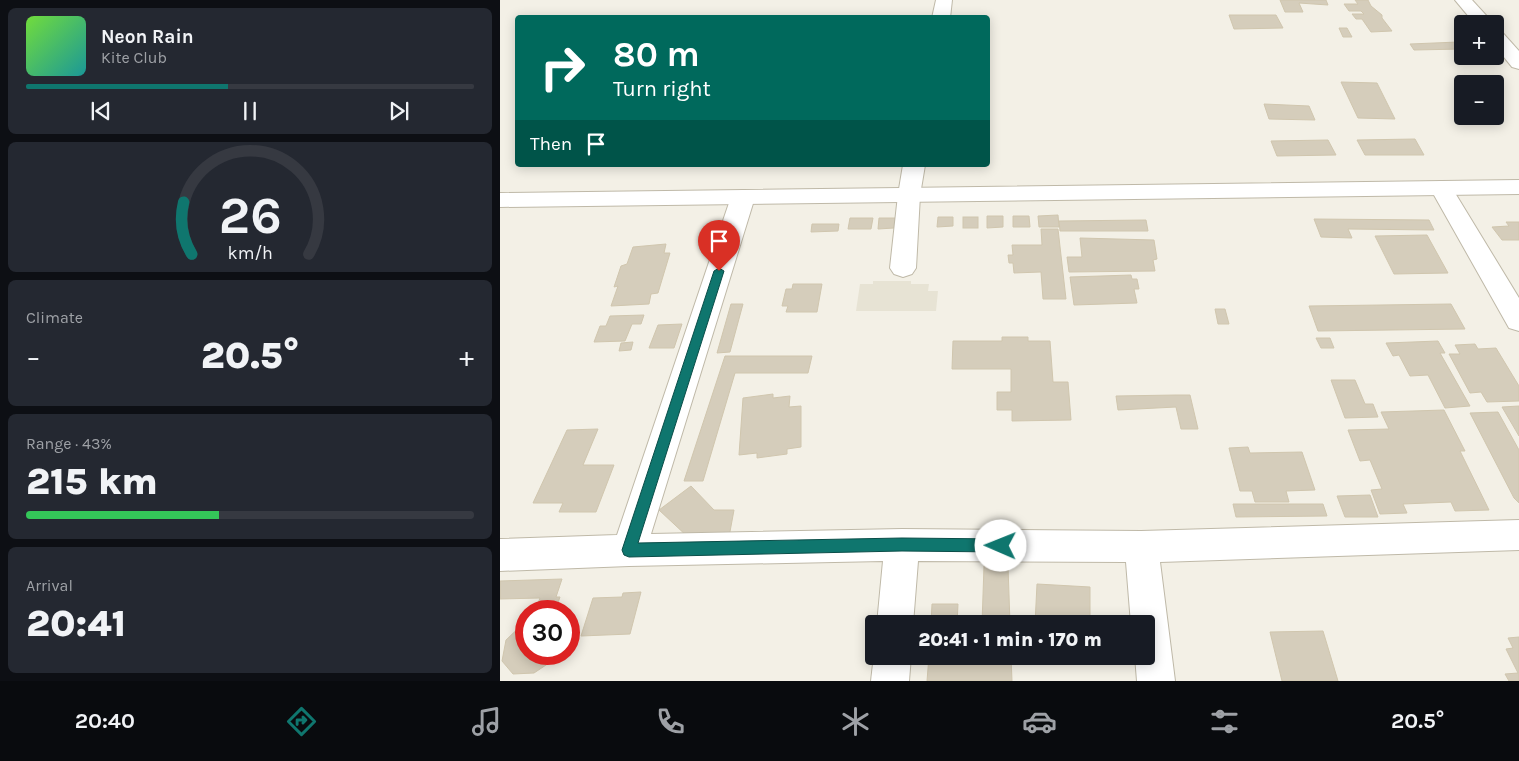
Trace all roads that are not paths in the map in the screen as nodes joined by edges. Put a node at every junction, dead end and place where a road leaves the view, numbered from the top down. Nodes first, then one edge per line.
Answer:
1 (944, 0) edge
2 (1463, 0) edge
3 (942, 15) edge
4 (1477, 15) edge
5 (1504, 46) edge
6 (1519, 63) edge
7 (914, 167) edge
8 (1519, 187) edge
9 (1441, 188) junction
10 (908, 195) junction
11 (743, 197) junction
12 (500, 200) edge
13 (903, 268) dead end
14 (1519, 320) edge
15 (1519, 535) edge
16 (902, 545) junction
17 (1140, 547) junction
18 (629, 550) junction
19 (500, 555) edge
20 (896, 615) edge
21 (891, 665) edge
22 (890, 681) edge
23 (1156, 681) edge

1 - 3 street
2 - 4 street
5 - 6 street
7 - 10 street
8 - 9 street
9 - 10 street
9 - 14 street
10 - 11 street
10 - 13 street
11 - 12 street
11 - 18 street
15 - 17 street
16 - 17 street
16 - 18 street
16 - 20 street
17 - 23 street
18 - 19 street
21 - 22 street

